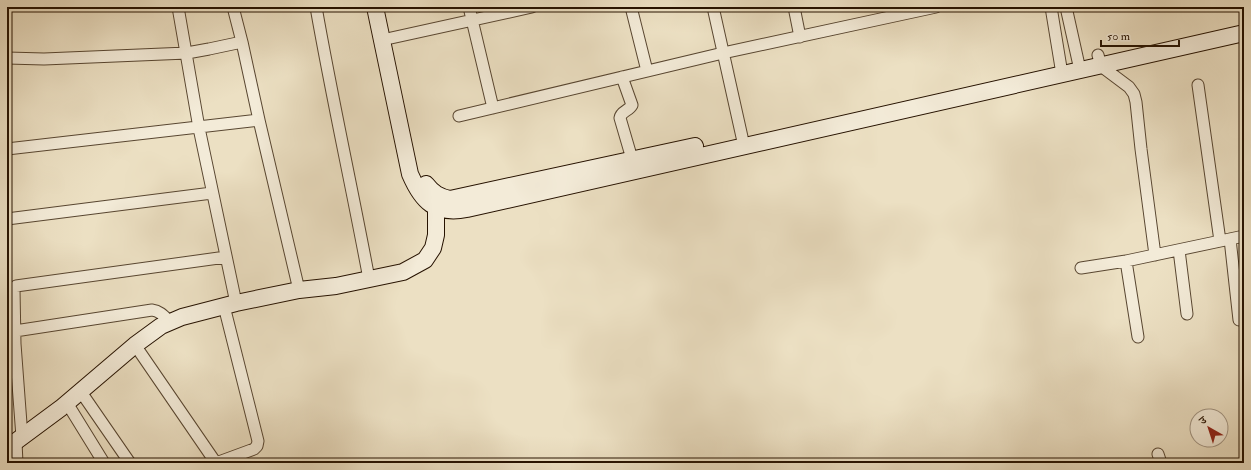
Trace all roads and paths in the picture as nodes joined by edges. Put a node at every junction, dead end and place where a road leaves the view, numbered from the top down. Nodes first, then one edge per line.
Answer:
1 (178, 7) edge
2 (233, 7) edge
3 (316, 7) edge
4 (375, 7) edge
5 (386, 7) edge
6 (469, 7) edge
7 (532, 7) edge
8 (631, 7) edge
9 (713, 7) edge
10 (794, 7) edge
11 (936, 7) edge
12 (1051, 7) edge
13 (1066, 7) edge
14 (472, 20) junction
15 (1244, 22) edge
16 (1244, 33) edge
17 (800, 37) junction
18 (387, 39) junction
19 (242, 42) junction
20 (187, 52) junction
21 (723, 53) junction
22 (7, 58) edge
23 (1100, 61) junction
24 (1079, 65) junction
25 (1061, 68) junction
26 (647, 71) junction
27 (622, 77) junction
28 (1198, 85) dead end
29 (493, 108) junction
30 (459, 116) dead end
31 (259, 120) junction
32 (199, 128) junction
33 (742, 141) junction
34 (7, 149) edge
35 (632, 159) junction
36 (212, 193) junction
37 (438, 203) junction
38 (7, 219) edge
39 (1244, 236) edge
40 (1225, 240) junction
41 (1179, 250) junction
42 (1155, 255) junction
43 (226, 257) junction
44 (1126, 261) junction
45 (1081, 268) dead end
46 (369, 279) junction
47 (299, 290) junction
48 (230, 304) junction
49 (1187, 314) dead end
50 (1239, 320) dead end
51 (170, 322) junction
52 (15, 331) junction
53 (1138, 337) dead end
54 (136, 345) junction
55 (81, 392) junction
56 (67, 403) junction
57 (15, 443) edge
58 (16, 463) edge
59 (104, 463) edge
60 (130, 463) edge
61 (216, 463) edge

1 - 20 street
2 - 19 street
3 - 46 street
4 - 18 street
5 - 18 street
6 - 14 street
7 - 14 street
8 - 26 street
9 - 21 street
10 - 17 street
11 - 17 street
12 - 25 street
13 - 24 street
14 - 18 street
14 - 29 street
15 - 23 street
16 - 23 street
17 - 21 street
18 - 37 street
19 - 20 street
19 - 31 street
20 - 22 street
20 - 32 street
21 - 26 street
21 - 33 street
23 - 24 street
23 - 42 street
24 - 25 street
25 - 33 street
26 - 27 street
27 - 29 street
27 - 35 street
28 - 40 street
29 - 30 street
31 - 32 street
31 - 47 street
32 - 34 street
32 - 36 street
33 - 35 street
33 - 37 street
35 - 37 street
36 - 38 street
36 - 43 street
37 - 46 street
39 - 40 street
40 - 41 street
40 - 50 street
41 - 42 street
41 - 49 street
42 - 44 street
43 - 48 street
43 - 52 street
44 - 45 street
44 - 53 street
46 - 47 street
47 - 48 street
48 - 51 street
48 - 61 street
51 - 52 street
51 - 54 street
52 - 57 street
54 - 55 street
54 - 61 street
55 - 56 street
55 - 60 street
56 - 57 street
56 - 59 street
57 - 58 street

